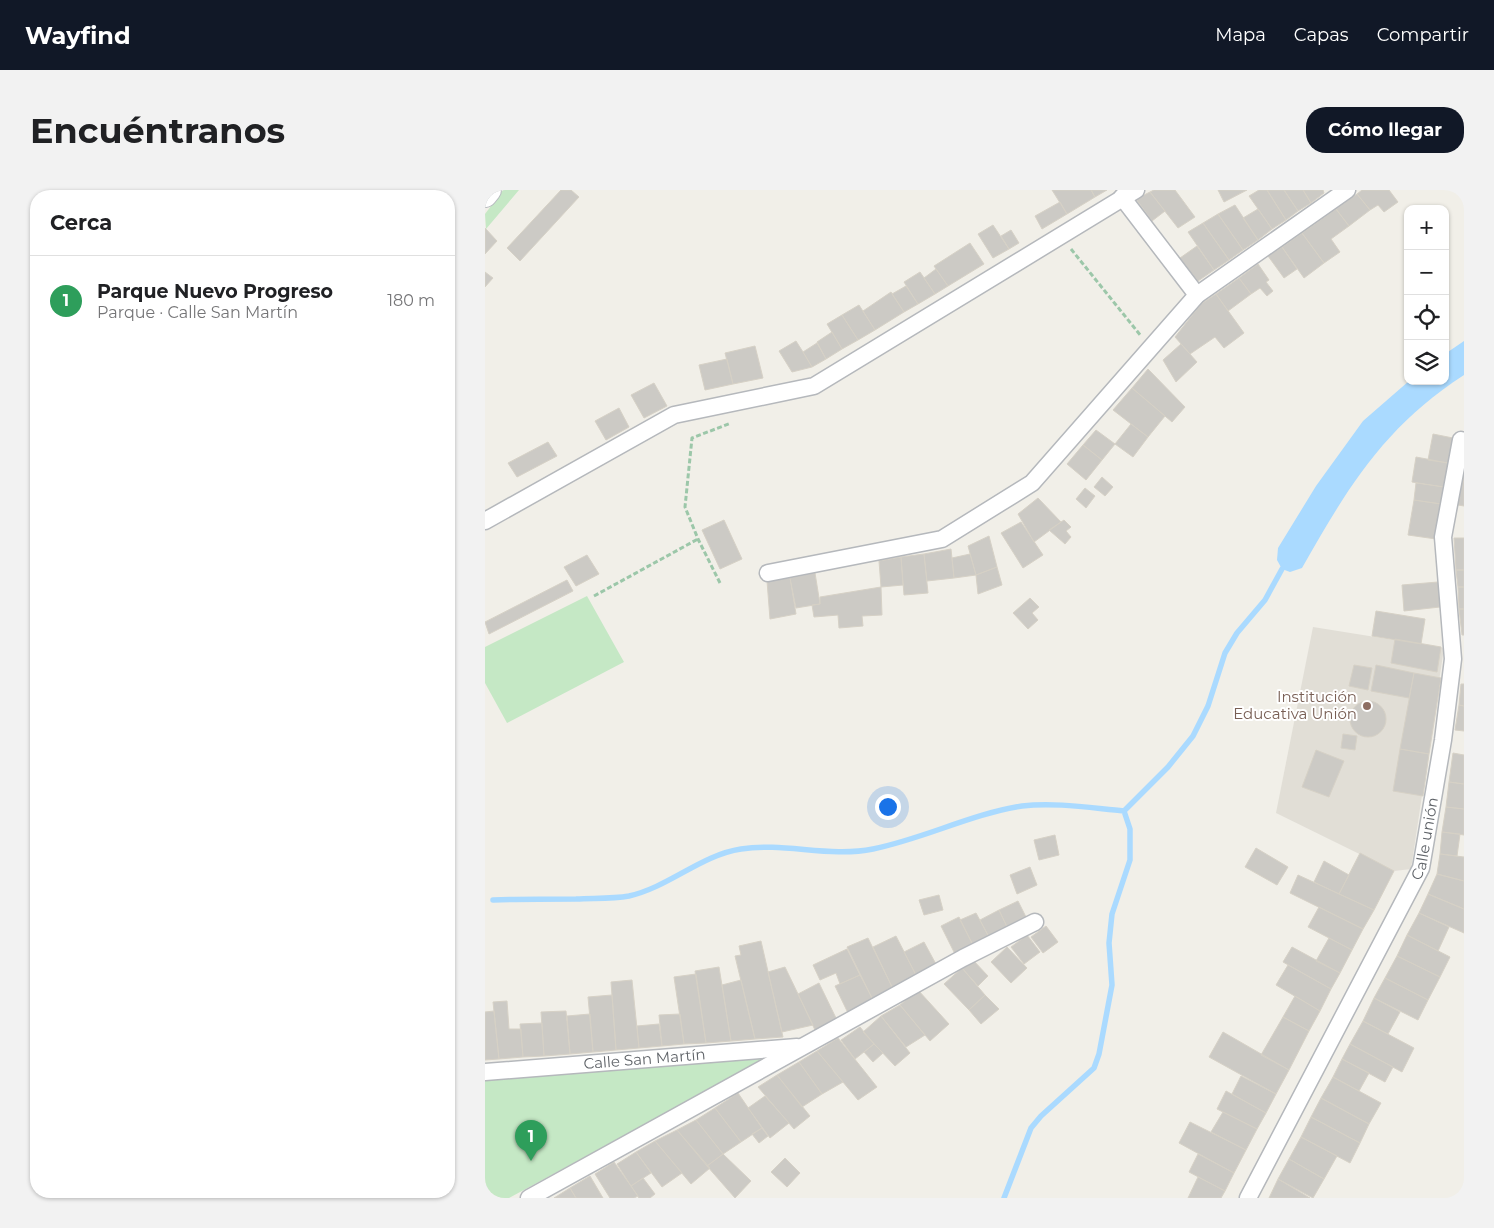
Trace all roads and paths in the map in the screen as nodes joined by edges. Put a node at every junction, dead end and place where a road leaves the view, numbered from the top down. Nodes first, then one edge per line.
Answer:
1 (489, 190) edge
2 (1347, 190) edge
3 (1129, 194) edge
4 (485, 195) edge
5 (1060, 235) junction
6 (1197, 295) junction
7 (1151, 348) junction
8 (739, 420) dead end
9 (1461, 440) dead end
10 (485, 521) edge
11 (698, 539) junction
12 (768, 573) dead end
13 (720, 583) dead end
14 (594, 596) dead end
15 (1035, 922) dead end
16 (803, 1046) junction
17 (485, 1072) edge
18 (529, 1198) edge
19 (1248, 1198) edge

1 - 4 street
2 - 6 street
3 - 5 street
3 - 6 street
5 - 7 path
5 - 10 street
6 - 7 street
7 - 12 street
8 - 11 path
9 - 19 street, Calle unión
11 - 13 path
11 - 14 path
15 - 16 street
16 - 17 street, Calle San Martín
16 - 18 street

